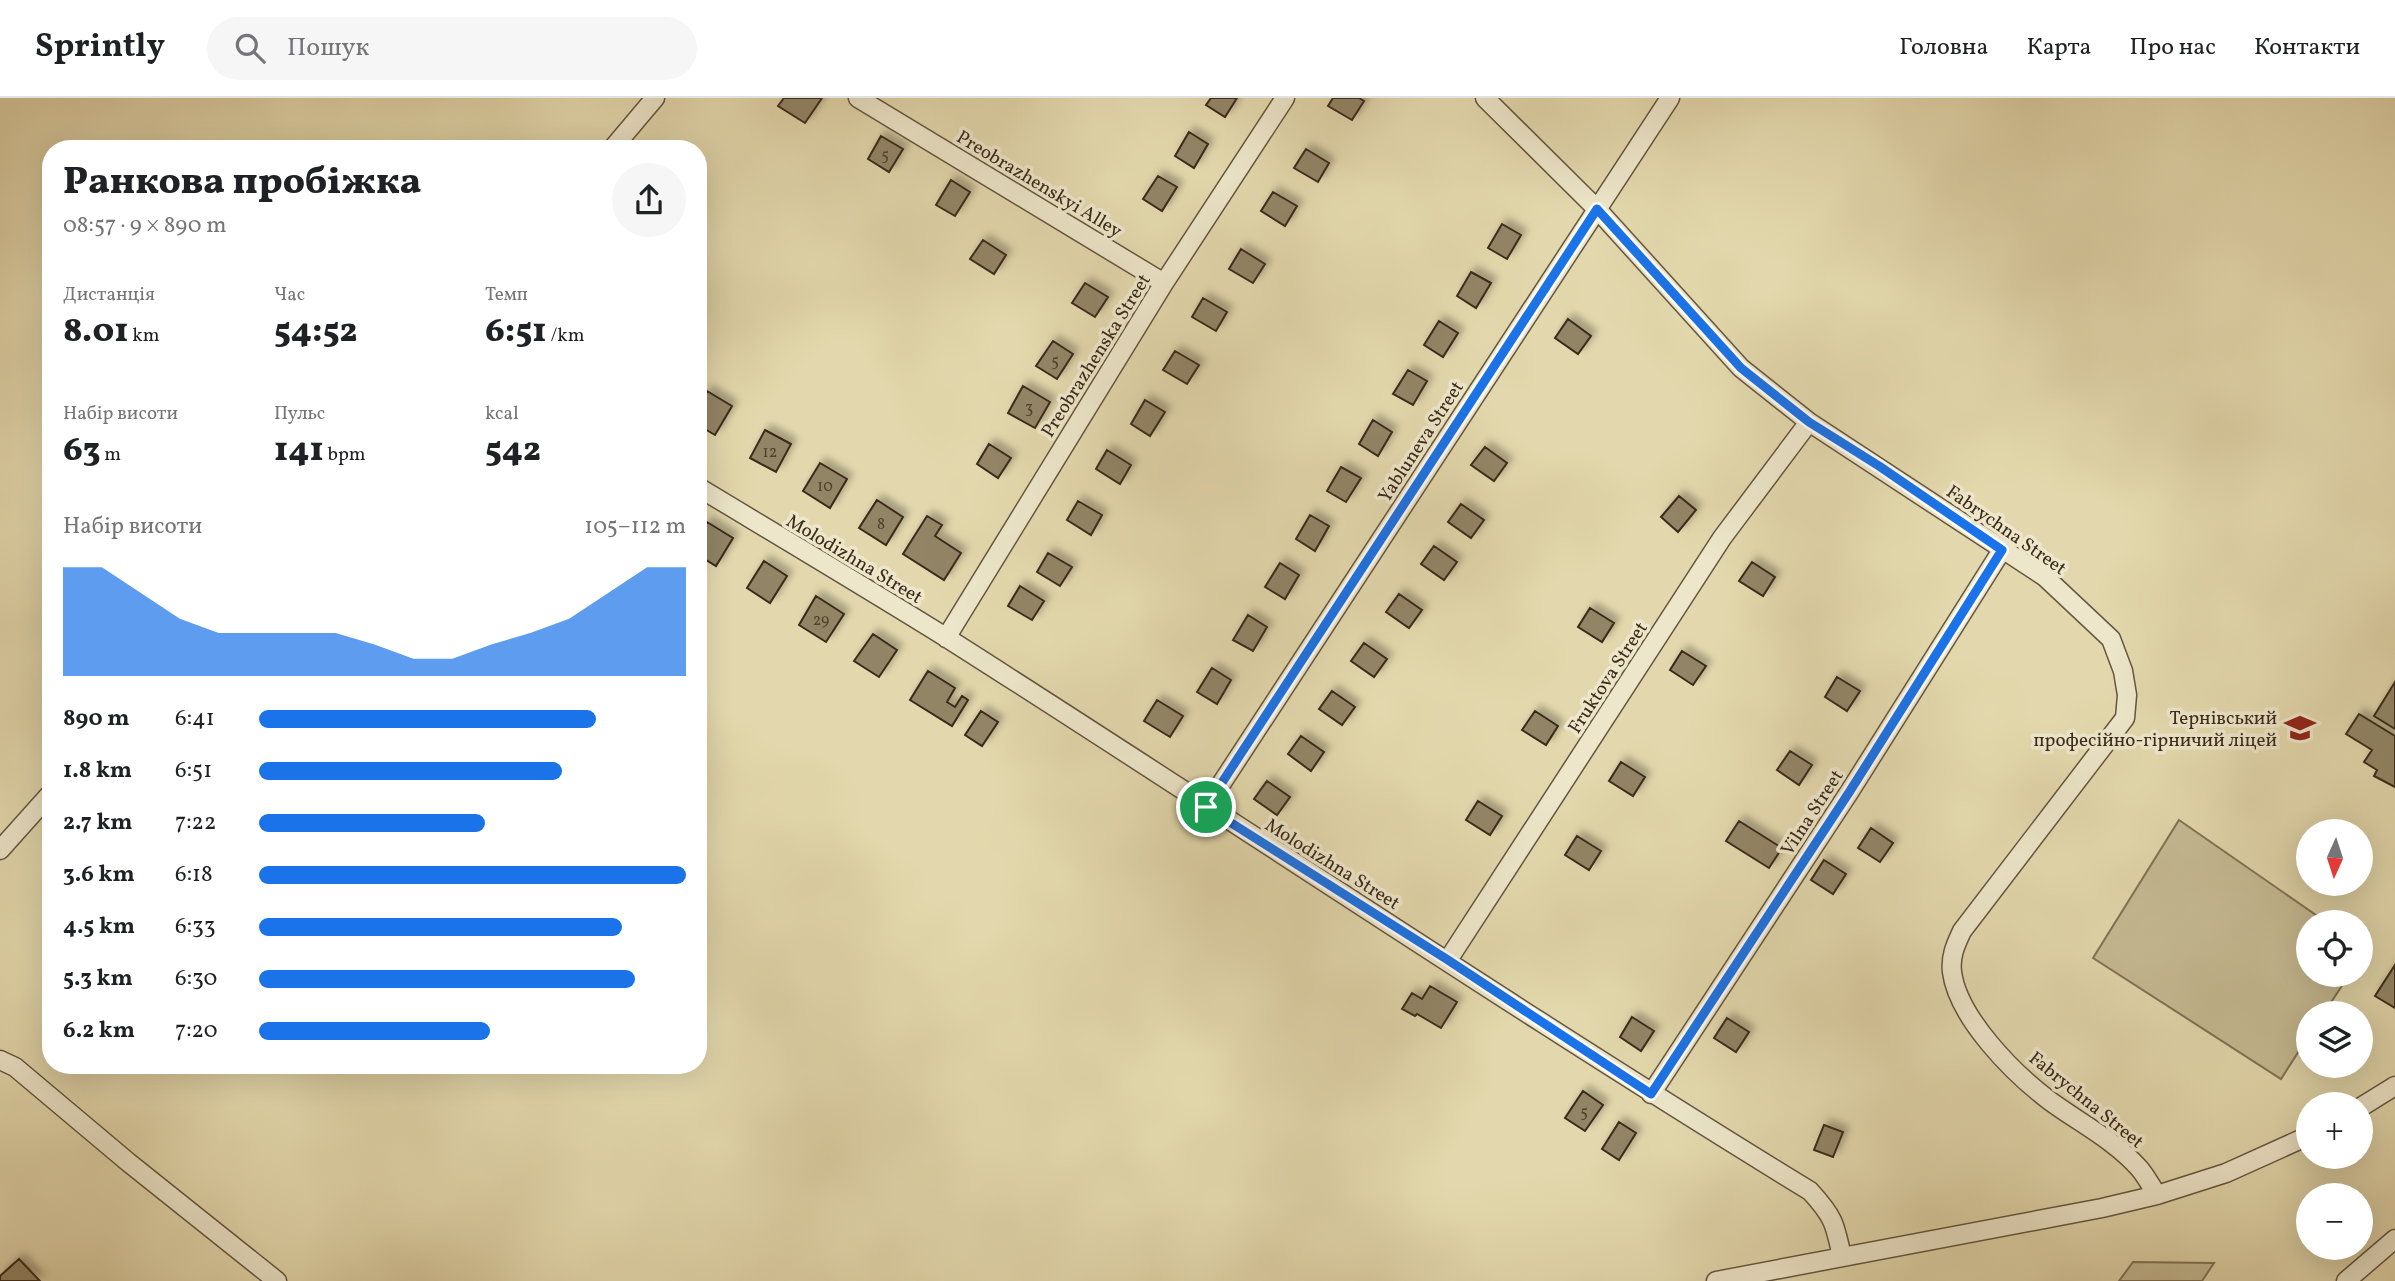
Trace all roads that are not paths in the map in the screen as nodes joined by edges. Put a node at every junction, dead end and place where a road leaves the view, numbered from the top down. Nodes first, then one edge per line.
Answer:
1 (654, 98) edge
2 (858, 98) edge
3 (1285, 98) edge
4 (1485, 98) edge
5 (1670, 98) edge
6 (619, 140) edge
7 (1597, 209) junction
8 (1164, 283) junction
9 (1809, 422) junction
10 (707, 492) edge
11 (2002, 550) junction
12 (946, 638) junction
13 (42, 803) edge
14 (1206, 807) junction
15 (0, 850) edge
16 (1448, 960) junction
17 (0, 1060) edge
18 (2395, 1087) edge
19 (1651, 1094) junction
20 (2373, 1100) edge
21 (2296, 1141) edge
22 (2157, 1195) junction
23 (2395, 1239) edge
24 (1842, 1257) junction
25 (277, 1281) edge
26 (1716, 1281) edge
27 (2346, 1281) edge

1 - 6 street
2 - 8 street, Preobrazhenskyi Alley
3 - 8 street, Preobrazhenska Street
4 - 7 street, Fabrychna Street
5 - 7 street, Yabluneva Street
7 - 9 street, Fabrychna Street
7 - 14 street, Yabluneva Street
8 - 12 street, Preobrazhenska Street
9 - 11 street, Fabrychna Street
9 - 16 street, Fruktova Street
10 - 12 street, Molodizhna Street
11 - 19 street, Vilna Street
11 - 22 street, Fabrychna Street
12 - 14 street, Molodizhna Street
13 - 15 street
14 - 16 street, Molodizhna Street
16 - 19 street, Molodizhna Street
17 - 25 street
18 - 20 street
19 - 24 street, Molodizhna Street
21 - 22 street
22 - 24 street
23 - 27 street
24 - 26 street

